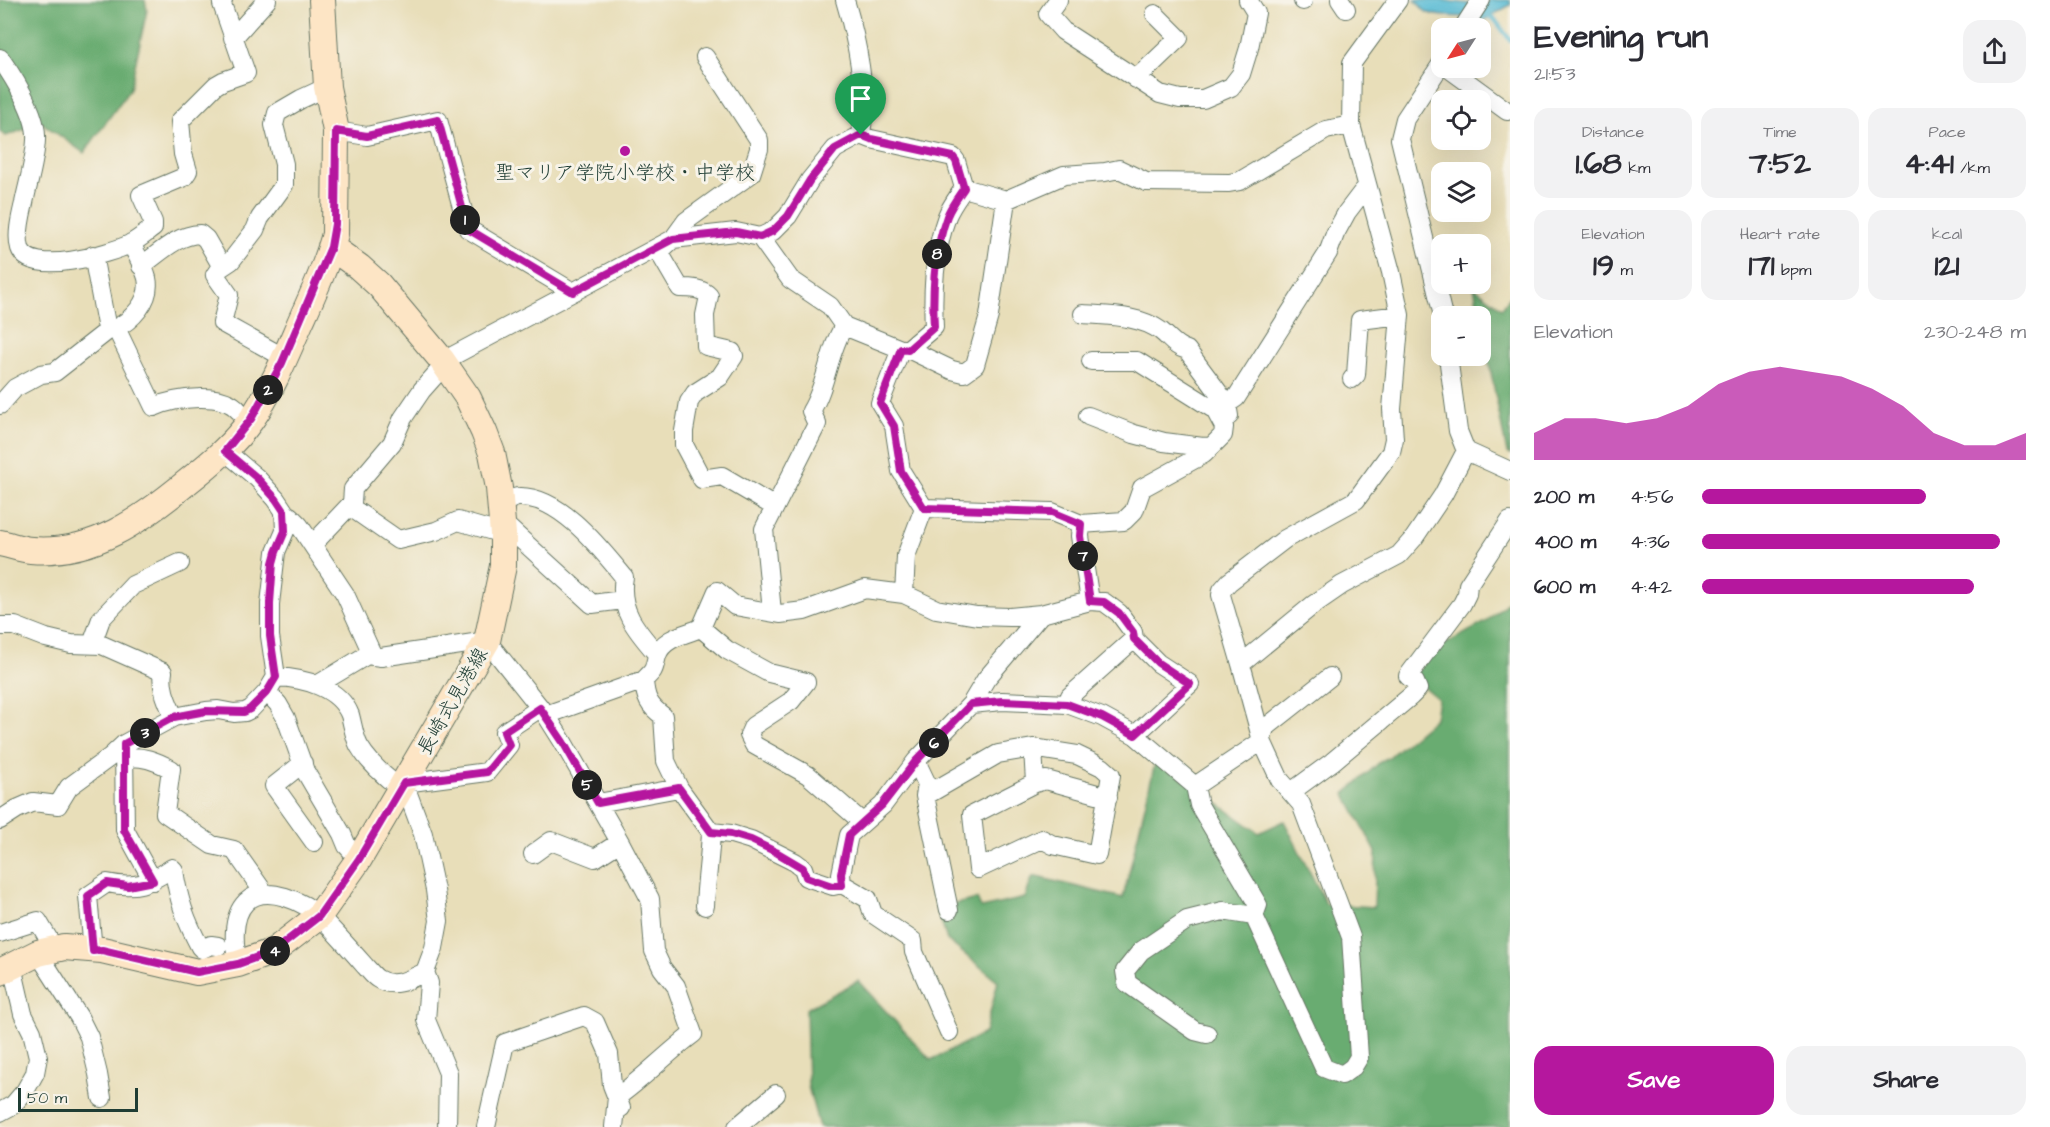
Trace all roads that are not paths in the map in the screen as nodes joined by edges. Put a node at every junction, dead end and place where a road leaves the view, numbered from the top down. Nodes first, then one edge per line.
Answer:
1 (223, 0) edge
2 (267, 0) edge
3 (322, 0) edge
4 (845, 0) edge
5 (1058, 0) edge
6 (1248, 0) edge
7 (1398, 0) edge
8 (1481, 0) edge
9 (1155, 14) dead end
10 (1470, 18) edge
11 (232, 38) junction
12 (705, 57) dead end
13 (0, 58) edge
14 (1432, 78) edge
15 (1462, 78) edge
16 (1136, 79) junction
17 (327, 87) junction
18 (1507, 111) dead end
19 (1351, 125) junction
20 (336, 131) junction
21 (861, 135) junction
22 (964, 188) junction
23 (1368, 190) junction
24 (1006, 200) junction
25 (760, 237) junction
26 (673, 239) junction
27 (131, 243) junction
28 (331, 247) junction
29 (93, 255) junction
30 (141, 266) junction
31 (222, 267) junction
32 (573, 292) junction
33 (1441, 306) edge
34 (1083, 314) dead end
35 (1400, 315) junction
36 (844, 326) junction
37 (113, 329) junction
38 (904, 349) junction
39 (274, 352) dead end
40 (1091, 361) dead end
41 (445, 364) junction
42 (1449, 366) edge
43 (1352, 379) dead end
44 (1227, 404) junction
45 (0, 405) edge
46 (239, 411) dead end
47 (1088, 416) dead end
48 (1224, 427) junction
49 (1212, 446) junction
50 (225, 451) junction
51 (1466, 451) junction
52 (1510, 471) edge
53 (349, 506) junction
54 (775, 507) junction
55 (924, 508) junction
56 (284, 514) junction
57 (502, 520) junction
58 (1510, 521) edge
59 (1081, 524) junction
60 (0, 543) edge
61 (313, 544) junction
62 (180, 563) dead end
63 (904, 594) junction
64 (623, 600) junction
65 (1090, 601) junction
66 (772, 612) junction
67 (1041, 615) junction
68 (0, 626) edge
69 (701, 628) junction
70 (1134, 639) junction
71 (487, 641) junction
72 (92, 644) junction
73 (657, 654) junction
74 (373, 656) junction
75 (1241, 664) junction
76 (1330, 677) dead end
77 (644, 680) junction
78 (271, 684) junction
79 (317, 685) junction
80 (971, 704) junction
81 (1067, 704) junction
82 (543, 712) junction
83 (174, 717) junction
84 (1135, 735) junction
85 (1263, 741) junction
86 (1033, 748) junction
87 (124, 751) junction
88 (916, 761) junction
89 (303, 763) junction
90 (1035, 783) junction
91 (403, 786) junction
92 (1195, 786) junction
93 (679, 788) junction
94 (1291, 792) junction
95 (926, 796) junction
96 (1108, 797) junction
97 (598, 803) junction
98 (1, 816) edge
99 (862, 822) junction
100 (711, 832) junction
101 (314, 842) dead end
102 (620, 842) junction
103 (533, 854) dead end
104 (359, 859) junction
105 (153, 881) junction
106 (842, 885) junction
107 (265, 894) junction
108 (705, 906) dead end
109 (949, 910) dead end
110 (319, 916) junction
111 (1254, 916) junction
112 (0, 933) edge
113 (218, 946) dead end
114 (47, 951) junction
115 (93, 951) junction
116 (238, 964) junction
117 (6, 969) edge
118 (425, 972) junction
119 (949, 1032) dead end
120 (1207, 1034) dead end
121 (776, 1094) dead end
122 (617, 1097) junction
123 (102, 1098) dead end
124 (0, 1112) edge
125 (447, 1127) edge
126 (486, 1127) edge
127 (614, 1127) edge
128 (626, 1127) edge
129 (737, 1127) edge

1 - 11 street
2 - 11 street
3 - 17 main road
4 - 21 street
5 - 16 street
6 - 16 street
7 - 19 street
8 - 10 street
9 - 16 street
11 - 27 street
12 - 26 street
13 - 29 street
14 - 33 street
15 - 18 street
17 - 20 main road
17 - 31 street
19 - 23 street
19 - 24 street
20 - 28 main road
20 - 32 street
21 - 22 street
21 - 25 street
22 - 24 street
22 - 38 street
23 - 35 street
23 - 44 street
24 - 38 street
25 - 26 street
25 - 36 street
26 - 32 street
26 - 54 street
27 - 29 street
27 - 30 street
28 - 41 main road, 長崎式見港線
28 - 50 main road
29 - 37 street
30 - 31 street
30 - 37 street
31 - 39 street
32 - 41 street
34 - 44 street
35 - 43 street
35 - 75 street
36 - 38 street
36 - 54 street
37 - 45 street
37 - 46 street
38 - 55 street
40 - 48 street
41 - 53 street
41 - 57 main road, 長崎式見港線
42 - 51 street
44 - 48 street
47 - 49 street
48 - 49 street
49 - 59 street
50 - 56 street
50 - 60 main road
51 - 52 street
51 - 75 street
53 - 57 street
53 - 61 street
54 - 66 street
55 - 59 street
55 - 63 street
56 - 61 street
56 - 78 street
57 - 64 street
57 - 64 street
57 - 71 main road, 長崎式見港線
58 - 94 street
59 - 65 street
61 - 74 street
62 - 72 street
63 - 66 street
63 - 67 street
64 - 73 street
65 - 67 street
65 - 70 street
66 - 69 street
67 - 80 street
68 - 72 street
69 - 73 street
69 - 99 street
70 - 81 street
70 - 84 street
71 - 74 street
71 - 82 street
71 - 91 main road, 長崎式見港線
72 - 83 street
73 - 77 street
74 - 79 street
75 - 85 street
76 - 85 street
77 - 82 street
77 - 93 street
78 - 79 street
78 - 83 street
78 - 89 street
79 - 91 street
80 - 81 street
80 - 88 street
81 - 84 street
82 - 91 street
82 - 97 street
83 - 87 street
84 - 92 street
85 - 92 street
85 - 94 street
86 - 90 street
86 - 95 street
86 - 96 street
87 - 98 street
87 - 105 street
87 - 107 street
88 - 95 street
88 - 99 street
89 - 101 street
89 - 104 street
90 - 96 street
90 - 96 street
91 - 104 main road, 長崎式見港線
91 - 118 street
92 - 111 street
93 - 97 street
93 - 100 street
94 - 111 street
95 - 109 street
97 - 102 street
99 - 106 street
100 - 106 street
100 - 108 street
102 - 103 street
102 - 122 street
104 - 110 main road, 長崎式見港線
105 - 113 street
105 - 115 street
106 - 119 street
107 - 110 street
107 - 116 street
110 - 116 main road, 長崎式見港線
110 - 118 street
111 - 120 street
112 - 114 street
114 - 115 main road, 長崎式見港線
114 - 117 main road, 長崎式見港線
114 - 123 street
115 - 116 main road, 長崎式見港線
117 - 124 street
118 - 125 street
121 - 129 street
122 - 126 street
122 - 127 street
122 - 128 street

